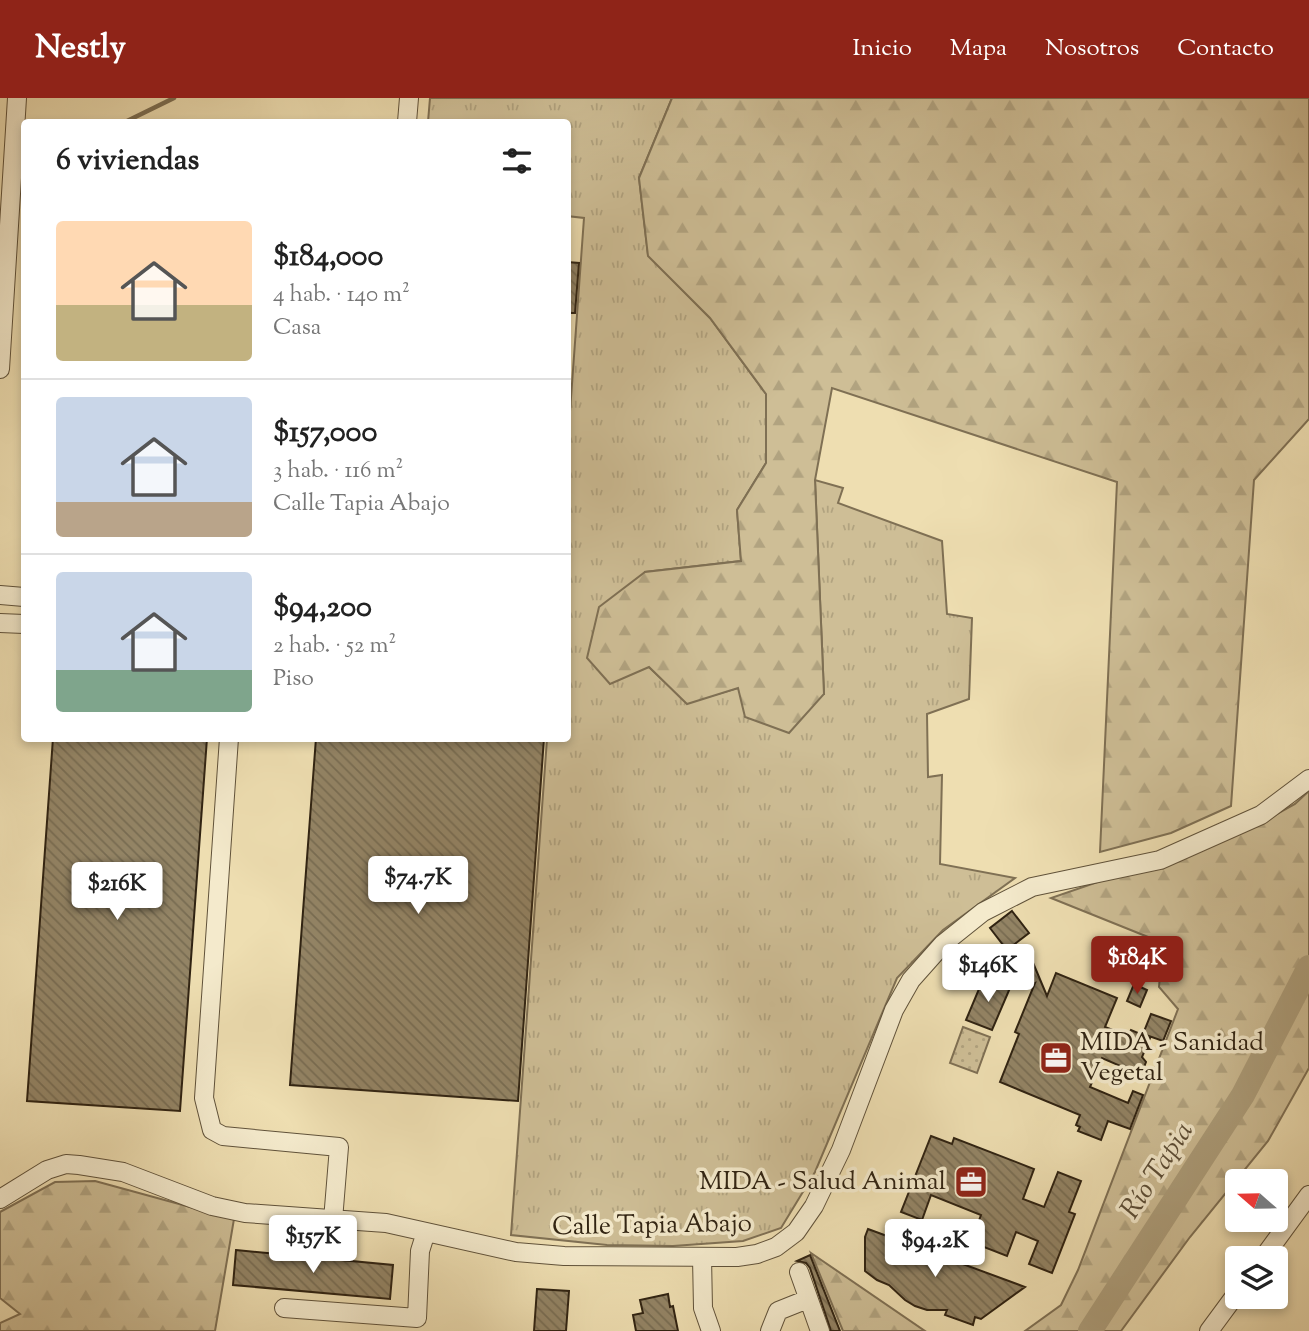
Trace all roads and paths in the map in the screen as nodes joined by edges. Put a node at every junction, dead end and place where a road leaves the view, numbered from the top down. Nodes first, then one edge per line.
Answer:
1 (18, 98) edge
2 (409, 98) edge
3 (407, 119) edge
4 (0, 369) edge
5 (0, 596) edge
6 (21, 597) edge
7 (0, 622) edge
8 (21, 624) edge
9 (229, 742) edge
10 (1309, 779) edge
11 (1309, 1195) edge
12 (0, 1199) edge
13 (333, 1220) junction
14 (426, 1232) junction
15 (1272, 1246) edge
16 (702, 1257) junction
17 (799, 1272) dead end
18 (808, 1299) junction
19 (284, 1308) dead end
20 (1225, 1309) edge
21 (711, 1331) edge
22 (769, 1331) edge
23 (820, 1331) edge
24 (1209, 1331) edge

1 - 4 street
2 - 3 street
5 - 6 street
7 - 8 street
9 - 13 street
10 - 16 street, Calle Tapia Abajo
11 - 15 street
12 - 13 street, Calle Tapia Abajo
13 - 14 street, Calle Tapia Abajo
14 - 16 street, Calle Tapia Abajo
14 - 19 street
16 - 21 street
17 - 18 street
18 - 22 street
18 - 23 street
20 - 24 street

